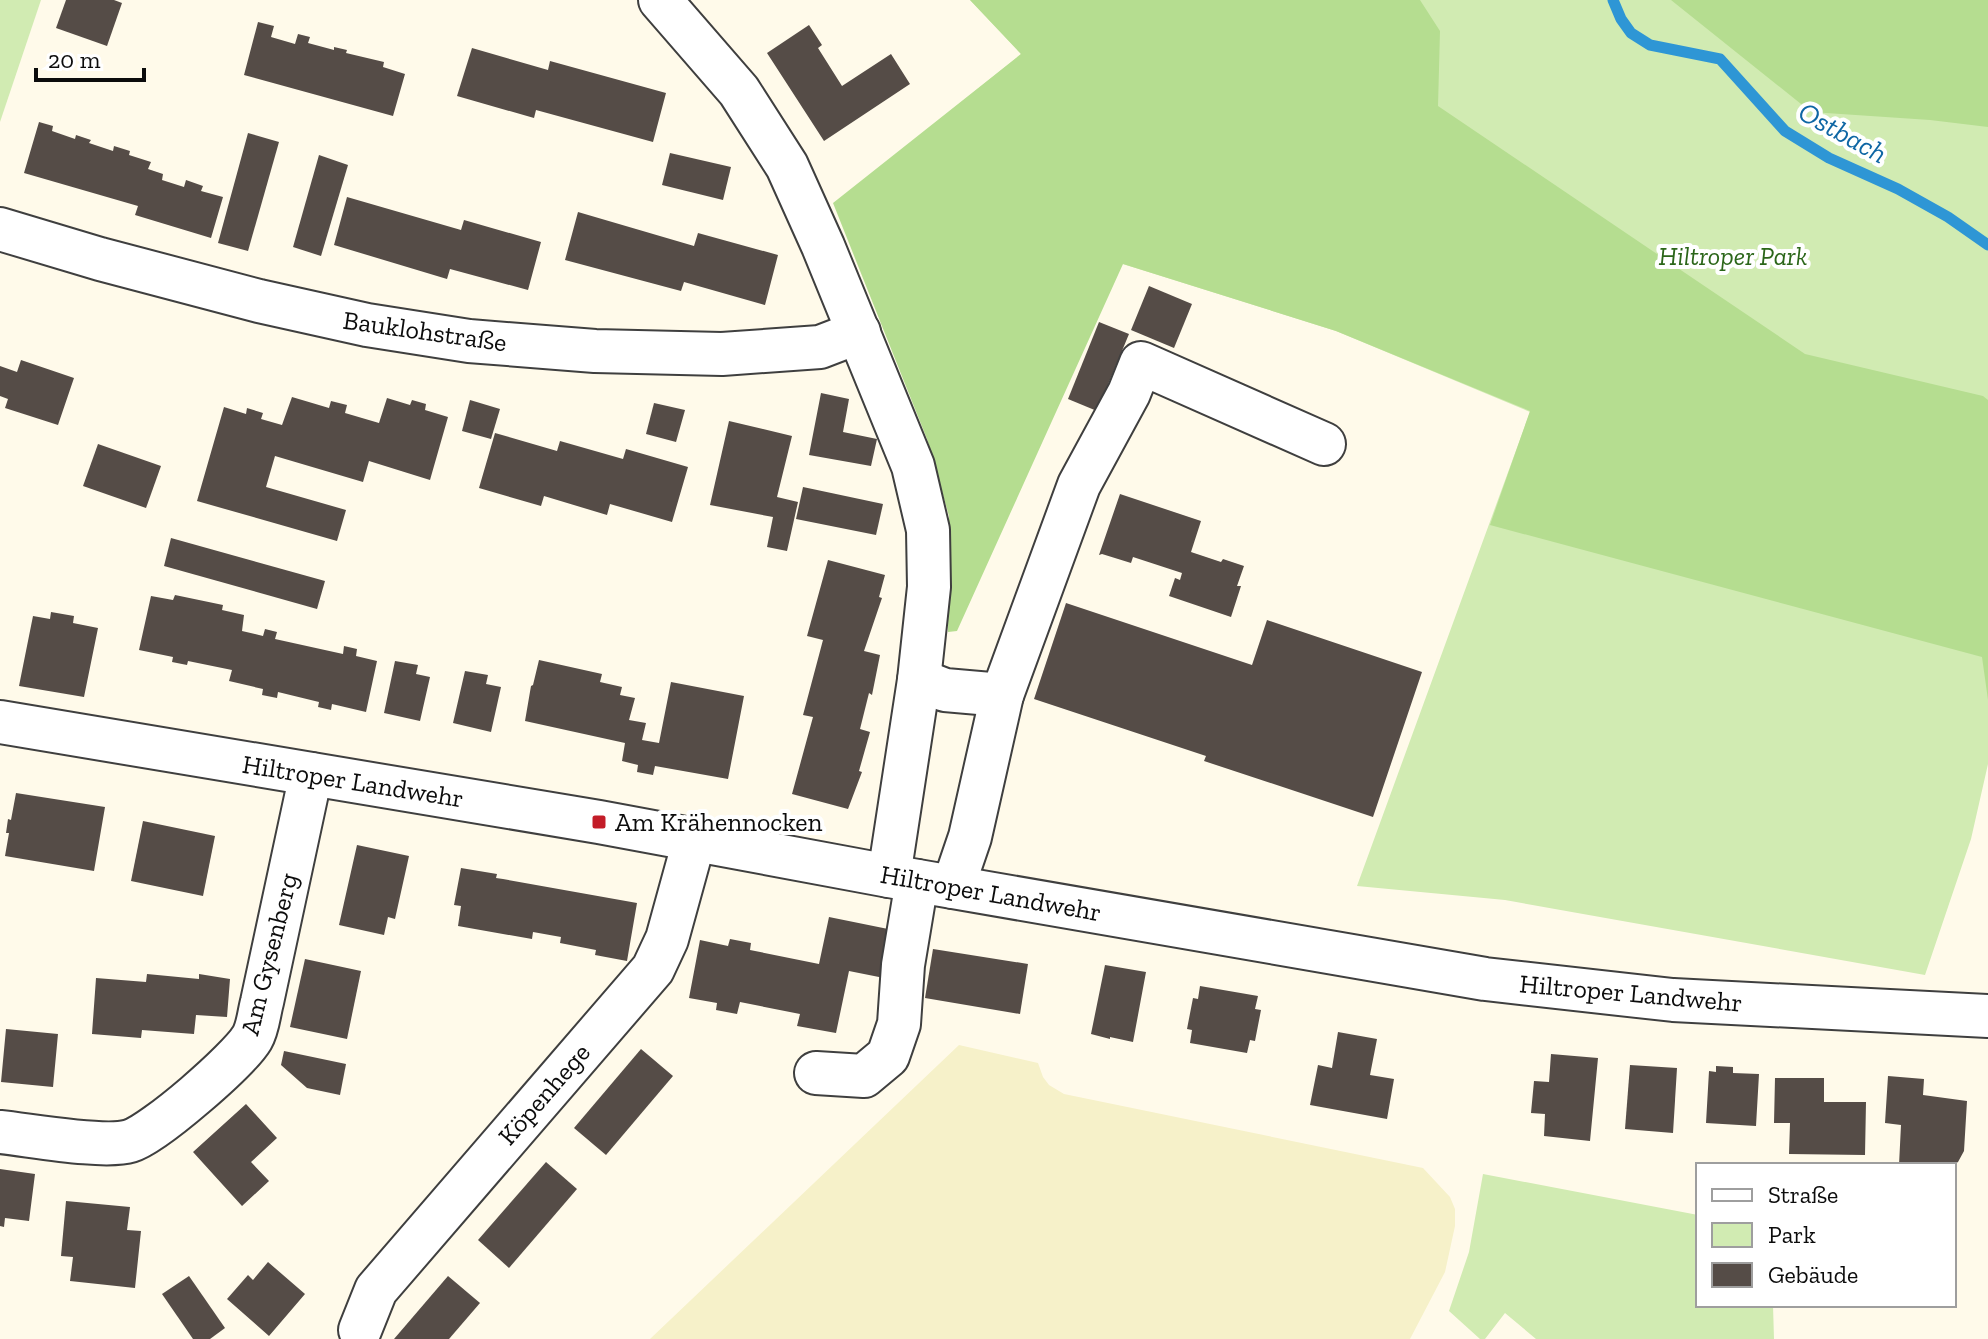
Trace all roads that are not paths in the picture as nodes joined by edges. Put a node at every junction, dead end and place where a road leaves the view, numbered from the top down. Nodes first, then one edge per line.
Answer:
1 (660, 0) edge
2 (0, 229) edge
3 (859, 332) junction
4 (1324, 444) dead end
5 (919, 680) junction
6 (1002, 695) junction
7 (0, 722) edge
8 (311, 774) junction
9 (694, 841) junction
10 (920, 881) junction
11 (1988, 1016) edge
12 (816, 1073) dead end
13 (0, 1132) edge
14 (360, 1330) dead end

1 - 3 street
2 - 3 street, Bauklohstraße
3 - 5 street
4 - 6 street
5 - 6 street
5 - 10 street
6 - 10 street
7 - 8 street, Hiltroper Landwehr
8 - 9 street, Hiltroper Landwehr
8 - 13 street, Am Gysenberg
9 - 10 street, Hiltroper Landwehr
9 - 14 street, Köpenhege
10 - 11 street, Hiltroper Landwehr
10 - 12 street

